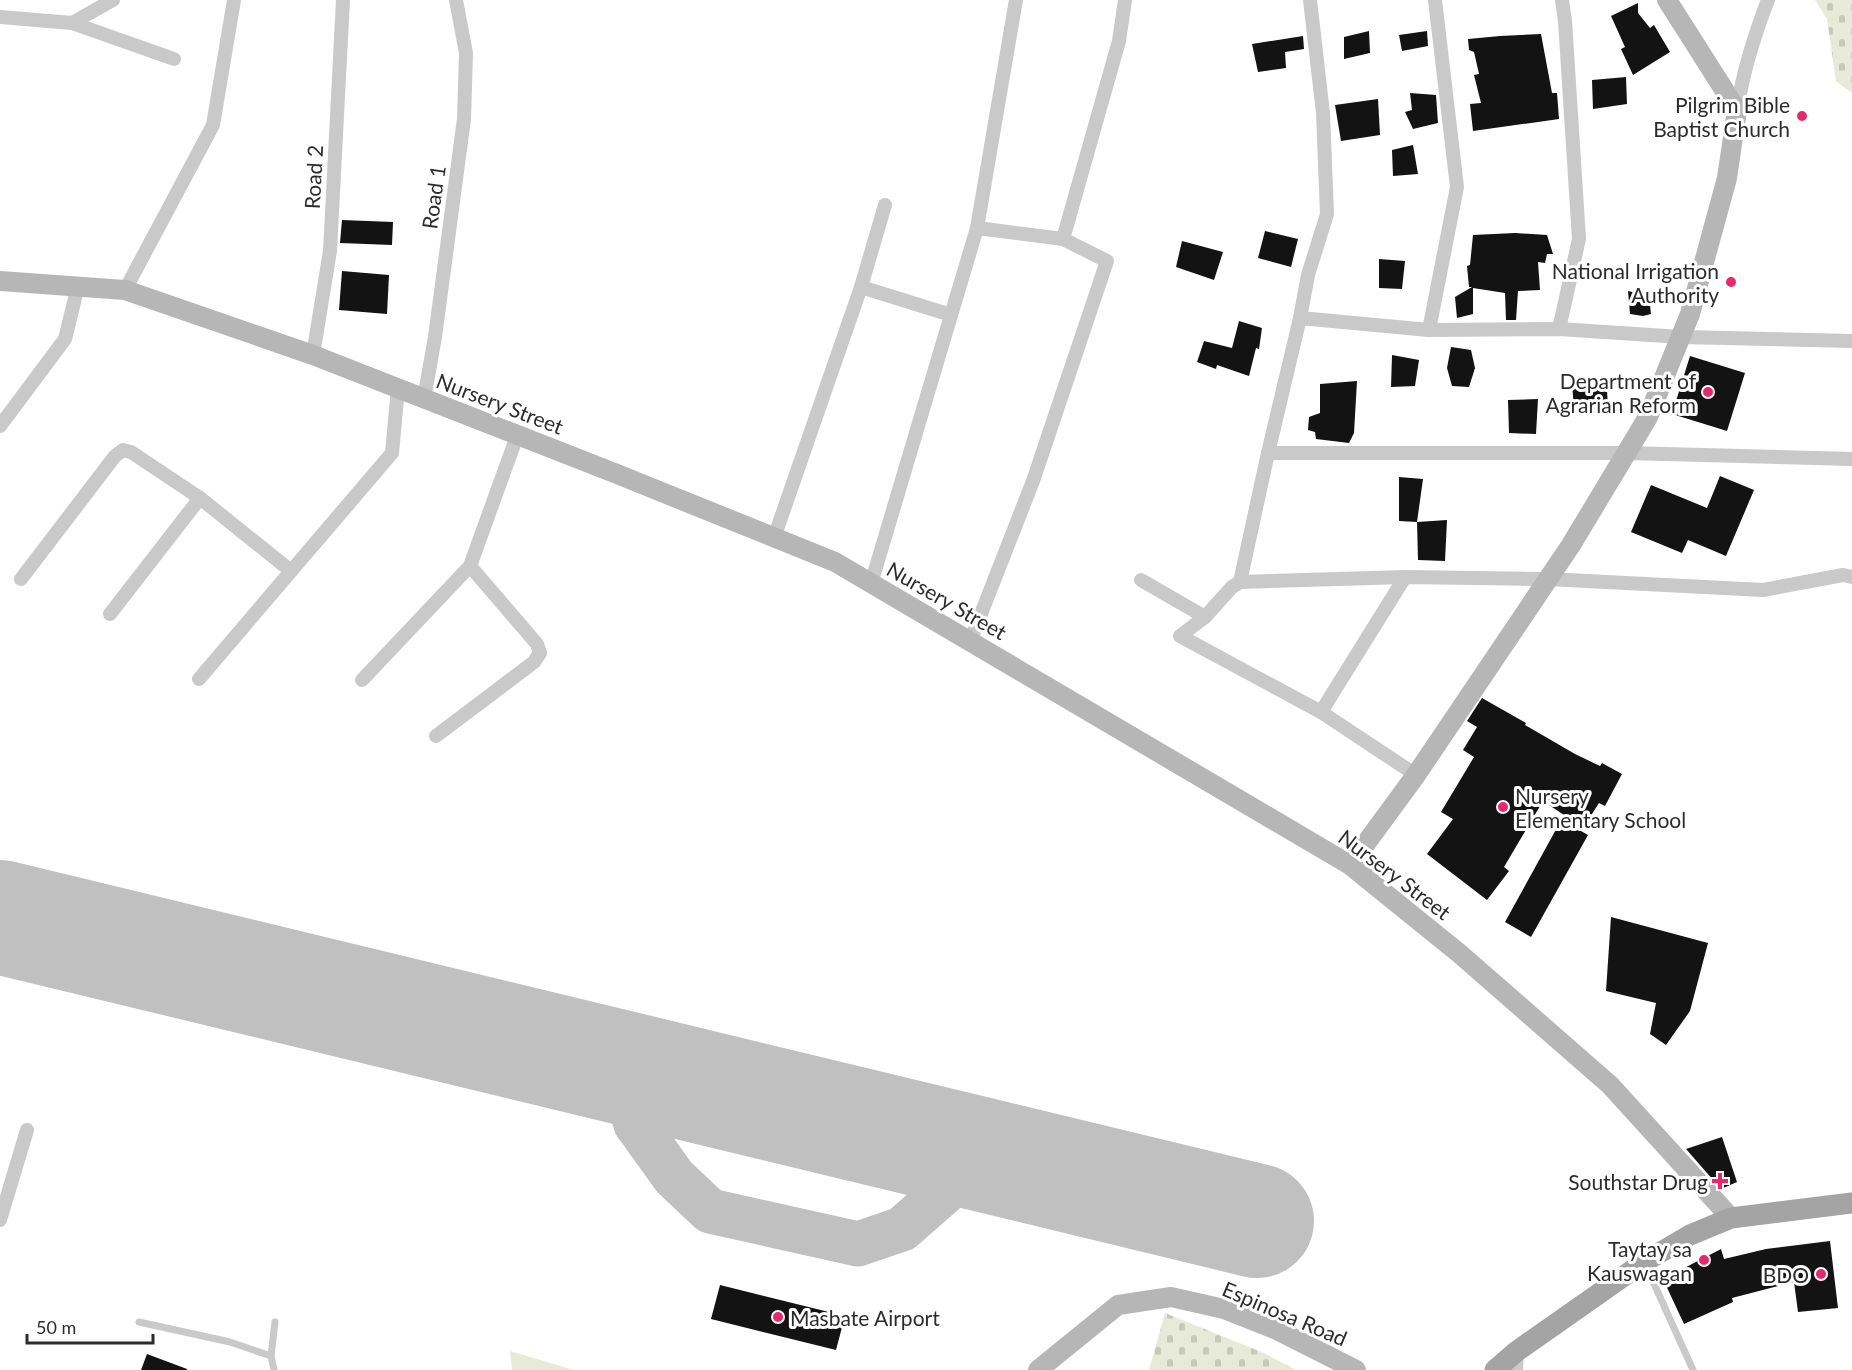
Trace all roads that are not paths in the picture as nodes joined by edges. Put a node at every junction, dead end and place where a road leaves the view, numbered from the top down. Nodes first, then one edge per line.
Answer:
1 (113, 0) edge
2 (234, 0) edge
3 (343, 0) edge
4 (456, 0) edge
5 (1016, 0) edge
6 (1125, 0) edge
7 (1310, 0) edge
8 (1435, 0) edge
9 (1562, 0) edge
10 (1667, 0) edge
11 (1768, 0) edge
12 (0, 17) edge
13 (72, 23) junction
14 (174, 59) dead end
15 (1737, 110) junction
16 (885, 205) dead end
17 (977, 228) junction
18 (1063, 239) junction
19 (0, 281) edge
20 (78, 286) junction
21 (861, 287) junction
22 (125, 290) junction
23 (951, 315) junction
24 (1300, 318) junction
25 (1559, 329) junction
26 (1429, 330) junction
27 (1681, 337) junction
28 (1852, 341) edge
29 (313, 355) junction
30 (398, 388) junction
31 (424, 399) junction
32 (3, 418) edge
33 (517, 436) junction
34 (1268, 453) junction
35 (1626, 453) junction
36 (1852, 459) edge
37 (200, 498) junction
38 (774, 538) junction
39 (470, 566) junction
40 (291, 571) junction
41 (1405, 577) junction
42 (1852, 577) edge
43 (21, 579) dead end
44 (1548, 579) junction
45 (1141, 580) dead end
46 (1240, 582) junction
47 (871, 584) junction
48 (110, 614) dead end
49 (1205, 616) junction
50 (970, 642) junction
51 (199, 679) dead end
52 (362, 680) dead end
53 (1321, 712) junction
54 (436, 736) dead end
55 (1416, 775) junction
56 (1350, 865) junction
57 (27, 1130) dead end
58 (1852, 1203) edge
59 (1731, 1218) junction
60 (0, 1220) edge
61 (1644, 1262) junction
62 (139, 1322) dead end
63 (275, 1322) dead end
64 (271, 1356) junction
65 (1517, 1360) edge
66 (274, 1370) edge
67 (1038, 1370) edge
68 (1356, 1370) edge
69 (1495, 1370) edge
70 (1693, 1370) edge

1 - 13 street
2 - 22 street
3 - 29 street, Road 2
4 - 31 street, Road 1
5 - 17 street
6 - 18 street
7 - 24 street
8 - 26 street
9 - 25 street
10 - 15 main road
11 - 15 street
12 - 13 street
13 - 14 street
15 - 27 main road
16 - 21 street
17 - 18 street
17 - 23 street
18 - 50 street
19 - 20 main road, Nursery Street
20 - 22 main road, Nursery Street
20 - 32 street
21 - 23 street
21 - 38 street
22 - 29 main road, Nursery Street
23 - 47 street
24 - 26 street
24 - 34 street
25 - 26 street
25 - 27 street
27 - 28 street
27 - 35 main road
29 - 30 main road, Nursery Street
30 - 31 main road, Nursery Street
30 - 40 street
31 - 33 main road, Nursery Street
33 - 38 main road, Nursery Street
33 - 39 street
34 - 35 street
34 - 46 street
35 - 36 street
35 - 44 main road
37 - 40 street
37 - 43 street
37 - 48 street
38 - 47 main road, Nursery Street
39 - 52 street
39 - 54 street
40 - 51 street
41 - 44 street
41 - 46 street
41 - 53 street
42 - 44 street
44 - 55 main road
45 - 49 street
46 - 49 street
47 - 50 main road, Nursery Street
49 - 53 street
50 - 56 main road, Nursery Street
53 - 55 street
55 - 56 main road
56 - 59 main road, Nursery Street
57 - 60 street
58 - 59 main road
59 - 61 main road
61 - 65 main road
61 - 70 lane
62 - 64 lane
63 - 64 lane
64 - 66 lane
65 - 69 main road
67 - 68 main road, Espinosa Road

